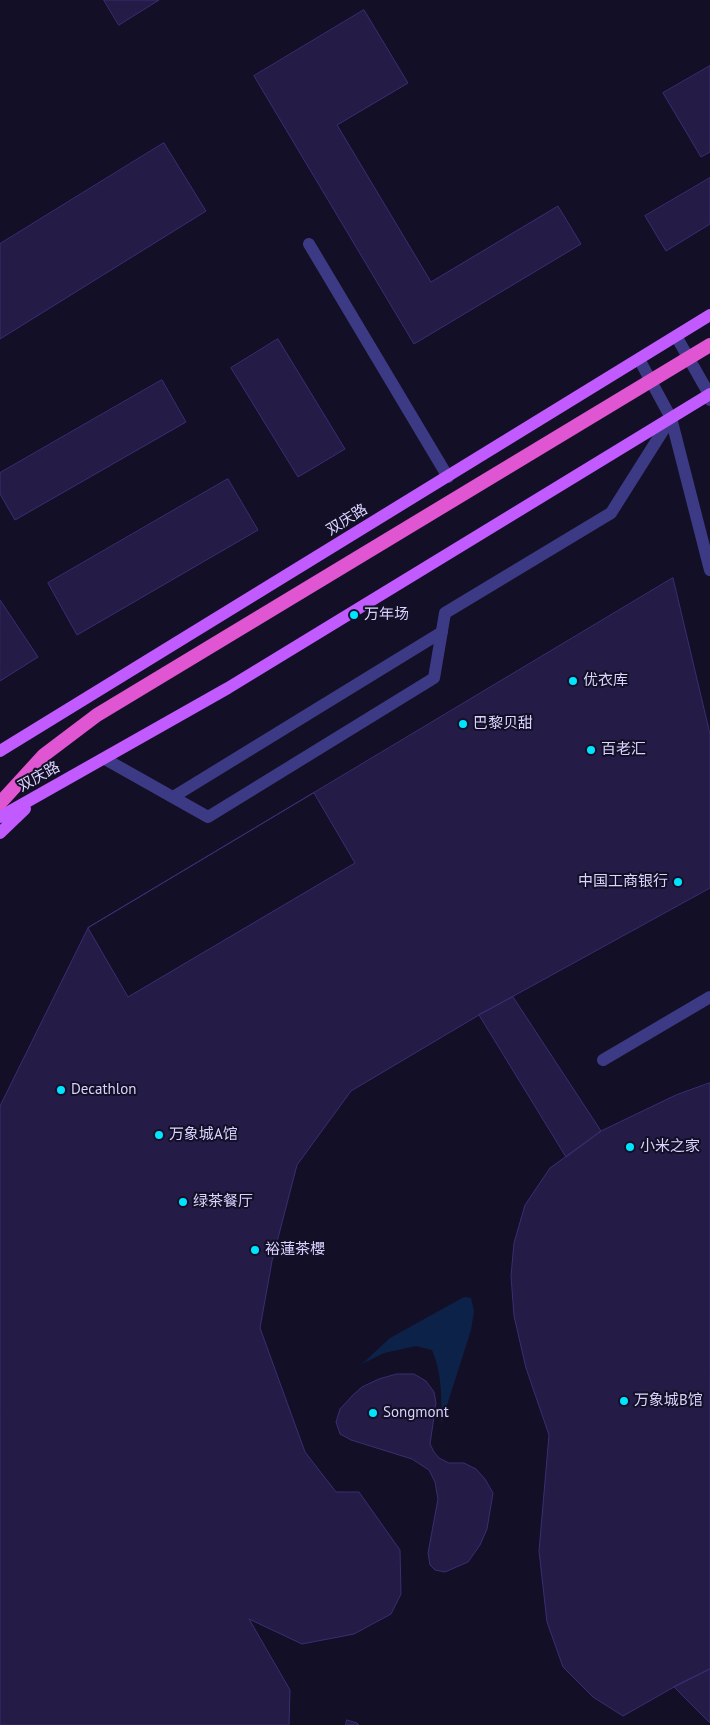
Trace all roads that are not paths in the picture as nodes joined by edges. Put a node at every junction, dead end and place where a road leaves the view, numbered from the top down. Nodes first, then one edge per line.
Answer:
1 (309, 244) dead end
2 (710, 315) edge
3 (676, 336) junction
4 (710, 345) edge
5 (639, 359) junction
6 (710, 396) edge
7 (671, 418) junction
8 (448, 477) junction
9 (710, 570) edge
10 (442, 632) junction
11 (0, 752) edge
12 (105, 759) junction
13 (173, 797) junction
14 (35, 799) junction
15 (0, 803) edge
16 (0, 817) edge
17 (0, 833) edge
18 (710, 997) edge
19 (603, 1060) dead end

1 - 8 street
2 - 3 main road, 双庆路
3 - 5 main road, 双庆路
3 - 6 street
4 - 15 highway, bridge
5 - 7 street
5 - 8 main road, 双庆路
6 - 7 main road, 双庆路
7 - 9 street
7 - 10 street
7 - 12 main road, 双庆路
8 - 11 main road, 双庆路
10 - 13 street
10 - 13 street
12 - 13 street
12 - 14 main road, 双庆路
14 - 16 main road, 双庆路
14 - 17 main road
18 - 19 street

